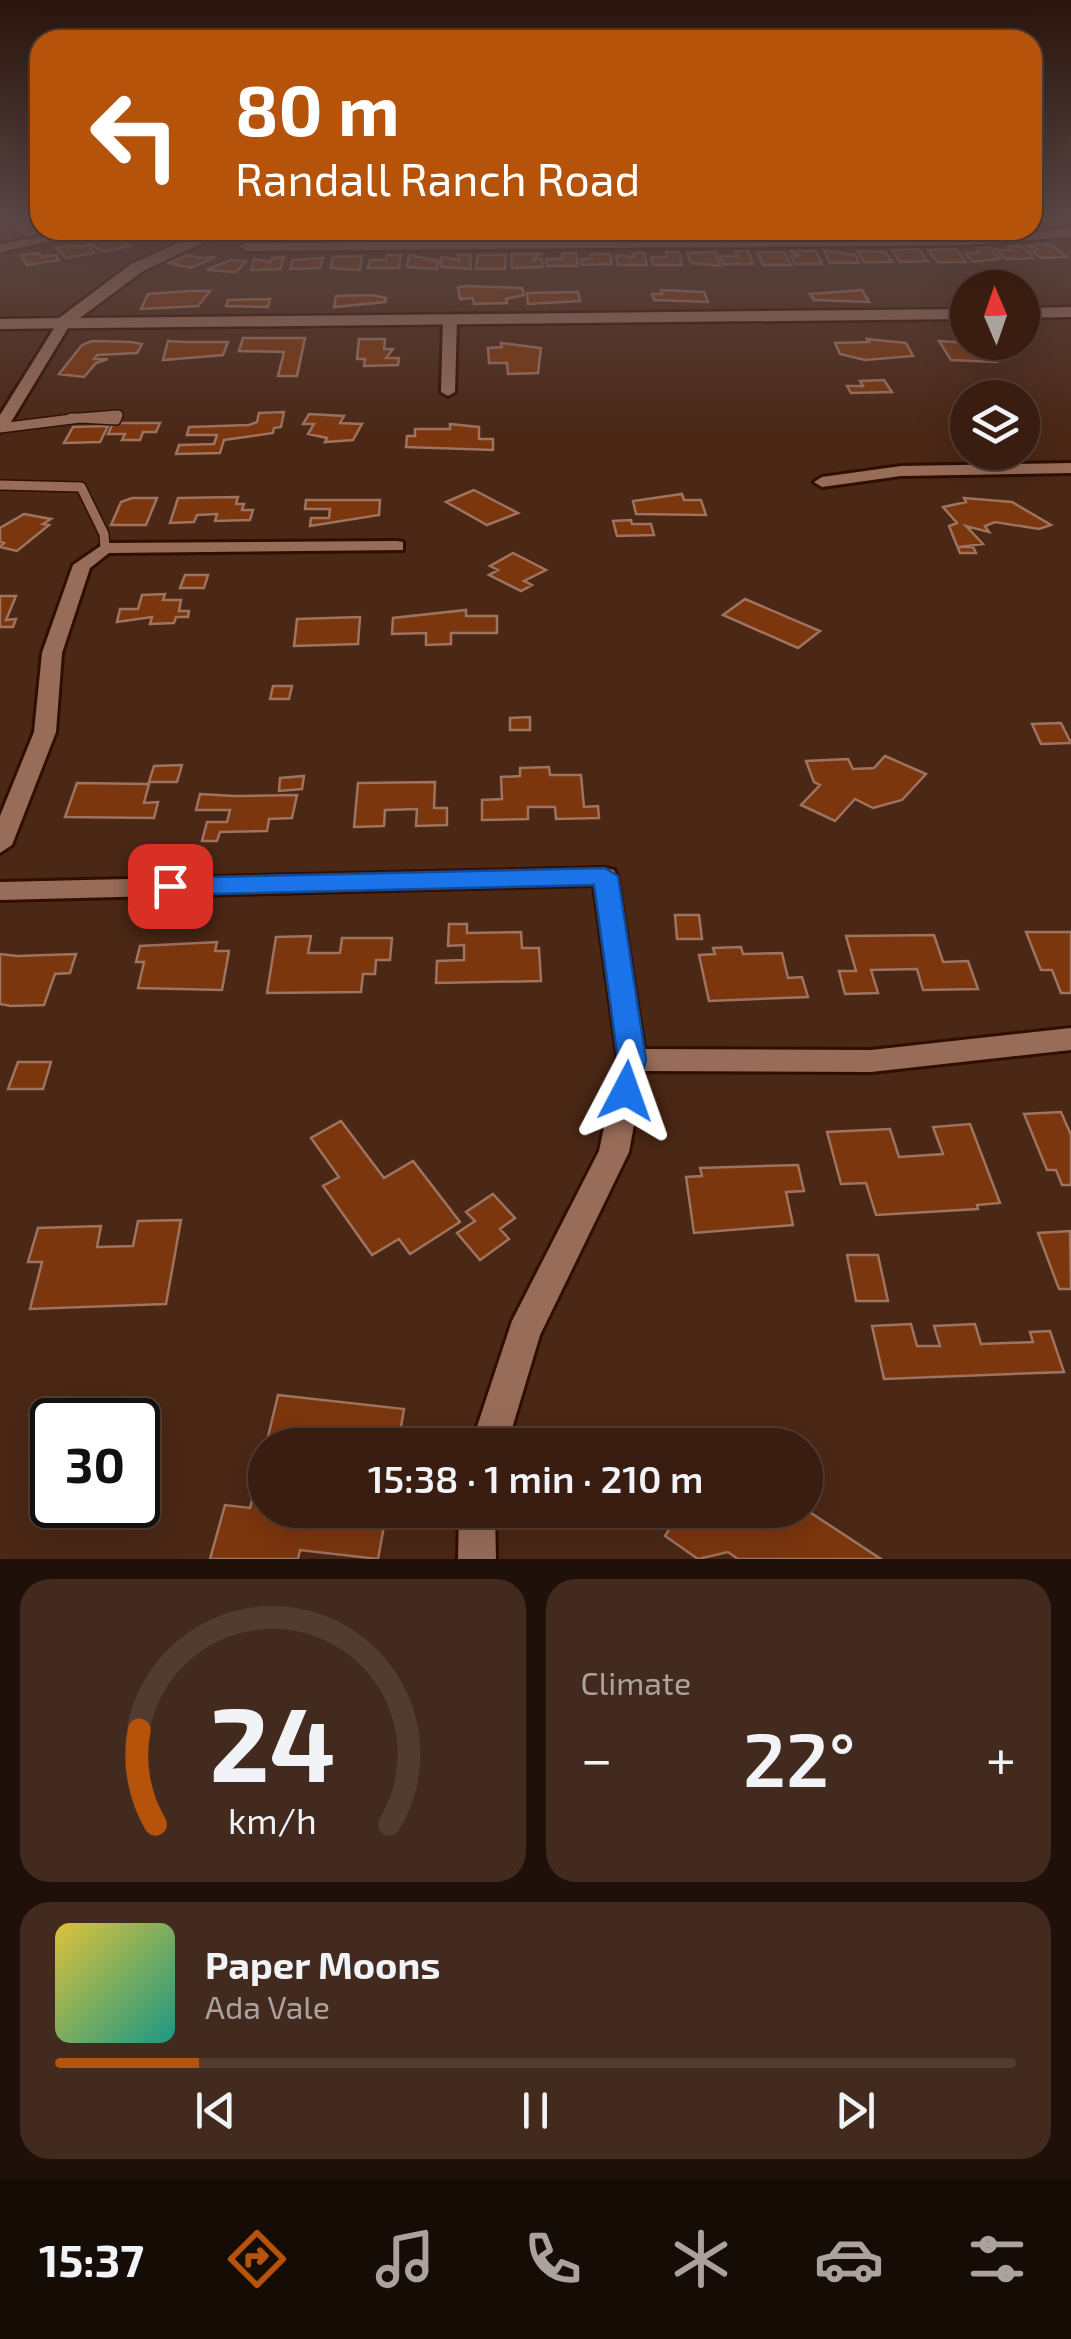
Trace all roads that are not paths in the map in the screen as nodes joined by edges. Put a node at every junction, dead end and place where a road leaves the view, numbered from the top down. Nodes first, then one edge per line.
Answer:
1 (99, 291) edge
2 (950, 314) edge
3 (1040, 315) edge
4 (1069, 316) edge
5 (450, 319) junction
6 (64, 323) junction
7 (0, 324) edge
8 (448, 392) dead end
9 (70, 418) junction
10 (0, 427) edge
11 (1071, 468) edge
12 (822, 482) dead end
13 (0, 486) edge
14 (397, 546) dead end
15 (105, 548) junction
16 (0, 844) edge
17 (0, 891) edge
18 (1071, 1039) edge
19 (632, 1060) junction
20 (494, 1428) edge
21 (477, 1528) edge
22 (477, 1559) edge

1 - 6 street
2 - 5 street
3 - 4 street
5 - 6 street
5 - 8 street
6 - 7 street
6 - 10 street
9 - 9 lane
9 - 10 lane
11 - 12 street
13 - 15 lane
14 - 15 street
15 - 16 street
17 - 19 street
18 - 19 street
19 - 20 street
21 - 22 street

